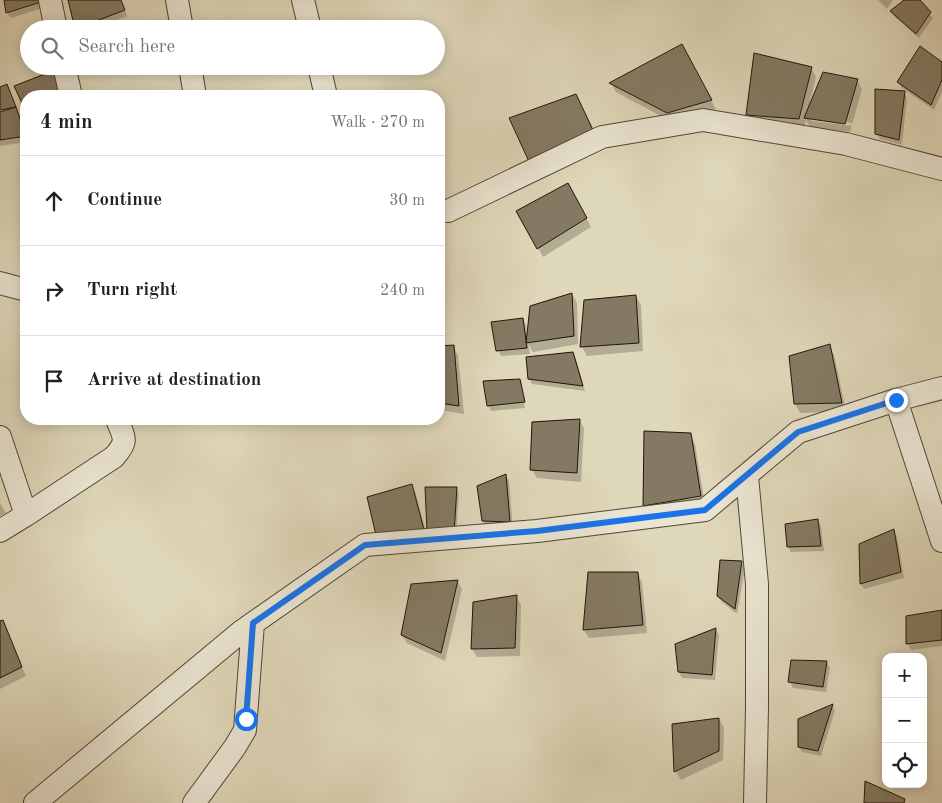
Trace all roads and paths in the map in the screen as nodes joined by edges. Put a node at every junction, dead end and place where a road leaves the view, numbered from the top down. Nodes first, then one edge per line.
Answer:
1 (50, 0) edge
2 (177, 0) edge
3 (303, 0) edge
4 (54, 20) edge
5 (180, 20) edge
6 (308, 20) edge
7 (66, 75) edge
8 (192, 75) edge
9 (321, 75) edge
10 (70, 90) edge
11 (195, 90) edge
12 (325, 90) edge
13 (942, 169) edge
14 (448, 211) dead end
15 (0, 283) edge
16 (20, 288) edge
17 (942, 388) edge
18 (896, 400) junction
19 (118, 425) edge
20 (0, 437) edge
21 (747, 476) junction
22 (26, 515) junction
23 (0, 531) edge
24 (942, 541) edge
25 (253, 623) junction
26 (35, 803) edge
27 (194, 803) edge
28 (754, 803) edge

1 - 4 street
2 - 5 street
3 - 6 street
7 - 10 street
8 - 11 street
9 - 12 street
13 - 14 street
15 - 16 street
17 - 18 street
18 - 21 street
18 - 24 street
19 - 22 street
20 - 22 street
21 - 25 street
21 - 28 street
22 - 23 street
25 - 26 street
25 - 27 street

